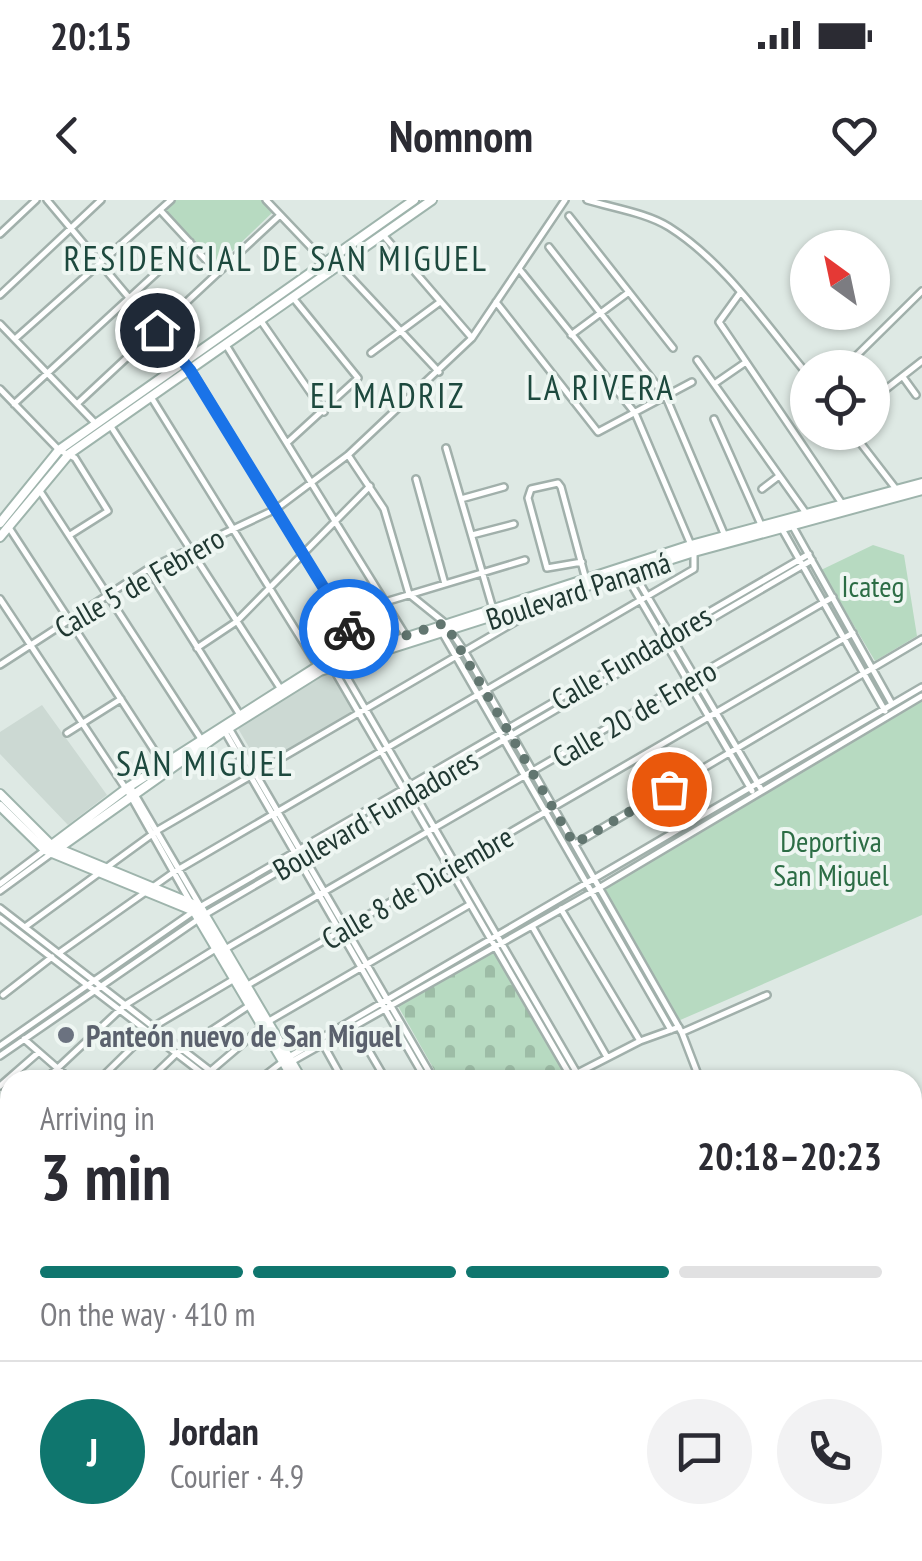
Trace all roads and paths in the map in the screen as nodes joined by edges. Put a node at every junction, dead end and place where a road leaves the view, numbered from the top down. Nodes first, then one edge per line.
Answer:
1 (36, 200) edge
2 (47, 200) edge
3 (101, 200) edge
4 (171, 200) edge
5 (266, 200) edge
6 (414, 200) edge
7 (432, 200) edge
8 (564, 200) edge
9 (587, 200) edge
10 (160, 210) junction
11 (280, 215) junction
12 (569, 216) dead end
13 (70, 227) junction
14 (0, 234) edge
15 (384, 236) junction
16 (190, 242) junction
17 (548, 247) dead end
18 (98, 261) junction
19 (334, 268) junction
20 (520, 270) junction
21 (218, 273) junction
22 (922, 291) edge
23 (628, 292) junction
24 (740, 293) junction
25 (0, 295) edge
26 (129, 296) junction
27 (294, 299) junction
28 (440, 302) junction
29 (496, 302) junction
30 (601, 312) junction
31 (261, 321) junction
32 (0, 324) edge
33 (157, 330) junction
34 (402, 332) junction
35 (571, 334) junction
36 (472, 338) junction
37 (15, 339) junction
38 (226, 345) junction
39 (673, 348) dead end
40 (862, 350) edge
41 (371, 352) dead end
42 (790, 353) edge
43 (697, 360) dead end
44 (746, 362) junction
45 (922, 362) edge
46 (187, 367) junction
47 (439, 372) junction
48 (48, 373) junction
49 (902, 377) junction
50 (692, 382) dead end
51 (717, 382) junction
52 (890, 386) edge
53 (0, 389) edge
54 (916, 394) dead end
55 (666, 396) junction
56 (152, 397) junction
57 (14, 404) junction
58 (78, 404) junction
59 (324, 412) junction
60 (635, 413) junction
61 (714, 419) dead end
62 (95, 422) junction
63 (110, 425) junction
64 (288, 442) junction
65 (446, 448) dead end
66 (866, 450) edge
67 (64, 452) junction
68 (348, 455) junction
69 (779, 476) junction
70 (416, 479) dead end
71 (312, 482) junction
72 (922, 485) edge
73 (370, 486) junction
74 (504, 487) dead end
75 (39, 489) junction
76 (762, 489) dead end
77 (898, 493) junction
78 (461, 499) junction
79 (845, 508) junction
80 (276, 509) junction
81 (809, 518) junction
82 (336, 520) junction
83 (791, 523) junction
84 (4, 524) edge
85 (514, 524) dead end
86 (780, 526) junction
87 (235, 527) junction
88 (762, 527) junction
89 (70, 535) junction
90 (472, 535) junction
91 (0, 537) edge
92 (726, 540) junction
93 (190, 548) junction
94 (693, 548) junction
95 (304, 553) junction
96 (811, 557) junction
97 (525, 560) dead end
98 (582, 562) junction
99 (802, 562) junction
100 (148, 569) junction
101 (628, 571) junction
102 (484, 572) junction
103 (445, 584) junction
104 (587, 584) junction
105 (271, 587) junction
106 (110, 594) junction
107 (409, 594) junction
108 (832, 596) junction
109 (0, 599) edge
110 (644, 599) junction
111 (552, 600) junction
112 (386, 602) junction
113 (824, 602) junction
114 (493, 609) junction
115 (70, 620) junction
116 (236, 622) junction
117 (442, 626) junction
118 (852, 633) junction
119 (844, 637) junction
120 (408, 639) junction
121 (670, 639) junction
122 (922, 639) edge
123 (33, 644) junction
124 (197, 648) junction
125 (465, 652) junction
126 (362, 653) junction
127 (457, 657) junction
128 (334, 664) junction
129 (0, 665) edge
130 (319, 668) junction
131 (872, 668) junction
132 (864, 672) junction
133 (692, 679) junction
134 (922, 688) edge
135 (282, 690) junction
136 (487, 691) junction
137 (478, 696) junction
138 (922, 696) edge
139 (121, 699) junction
140 (894, 708) junction
141 (363, 710) junction
142 (885, 712) junction
143 (717, 713) junction
144 (240, 716) junction
145 (710, 717) junction
146 (83, 723) junction
147 (225, 727) junction
148 (508, 733) junction
149 (67, 734) dead end
150 (500, 737) junction
151 (202, 742) junction
152 (385, 750) junction
153 (735, 751) junction
154 (165, 767) junction
155 (532, 772) junction
156 (253, 774) junction
157 (524, 776) junction
158 (412, 789) junction
159 (130, 790) junction
160 (757, 791) junction
161 (405, 793) junction
162 (0, 794) edge
163 (0, 806) edge
164 (553, 808) junction
165 (276, 813) junction
166 (545, 813) junction
167 (431, 830) junction
168 (155, 832) junction
169 (574, 844) junction
170 (52, 850) junction
171 (300, 854) junction
172 (456, 865) junction
173 (181, 869) junction
174 (448, 869) junction
175 (103, 871) junction
176 (174, 872) junction
177 (595, 880) junction
178 (0, 888) edge
179 (593, 888) junction
180 (147, 891) junction
181 (322, 893) junction
182 (469, 904) junction
183 (0, 908) edge
184 (562, 909) junction
185 (198, 910) junction
186 (0, 918) edge
187 (532, 926) junction
188 (25, 927) junction
189 (343, 930) junction
190 (496, 942) junction
191 (222, 948) junction
192 (55, 955) junction
193 (363, 965) junction
194 (239, 977) junction
195 (93, 983) junction
196 (244, 987) junction
197 (3, 995) dead end
198 (767, 995) dead end
199 (250, 1005) junction
200 (387, 1005) junction
201 (123, 1007) junction
202 (266, 1024) junction
203 (355, 1027) junction
204 (151, 1029) junction
205 (671, 1030) junction
206 (681, 1030) junction
207 (20, 1036) junction
208 (640, 1041) junction
209 (323, 1044) junction
210 (0, 1046) edge
211 (179, 1051) junction
212 (38, 1052) junction
213 (0, 1056) edge
214 (607, 1058) junction
215 (286, 1062) junction
216 (58, 1068) joint
217 (18, 1070) edge
218 (109, 1070) edge
219 (159, 1070) edge
220 (200, 1070) edge
221 (213, 1070) edge
222 (274, 1070) edge
223 (290, 1070) edge
224 (293, 1070) edge
225 (337, 1070) edge
226 (380, 1070) edge
227 (421, 1070) edge
228 (428, 1070) edge
229 (568, 1070) edge
230 (587, 1070) edge
231 (696, 1070) edge

1 - 14 street
2 - 13 street
3 - 13 street
4 - 10 street
5 - 11 street
6 - 19 street
7 - 15 street
8 - 20 street, Calle 5 de Febrero
9 - 24 street
10 - 16 street
10 - 18 street
11 - 19 street
11 - 21 street
12 - 23 street
13 - 18 street
13 - 25 street
15 - 19 street
15 - 28 street
16 - 21 street
16 - 26 street
17 - 30 street
18 - 26 street
18 - 37 street
19 - 27 street
19 - 34 street
19 - 46 street
20 - 29 street, Calle 5 de Febrero
20 - 35 street
21 - 33 street
22 - 40 street
23 - 30 street
23 - 39 street
24 - 42 street
24 - 44 street
26 - 33 street
26 - 48 street
27 - 31 street
27 - 59 street
28 - 34 street
28 - 36 street
29 - 36 street, Calle 5 de Febrero
29 - 60 street
30 - 35 street
30 - 55 street
31 - 38 street
31 - 59 street
32 - 37 street
33 - 46 street
33 - 58 street
34 - 41 street
34 - 47 street
35 - 60 street
36 - 47 street, Calle 5 de Febrero
37 - 48 street
38 - 46 street
38 - 64 street
43 - 51 street
44 - 51 street
44 - 79 street
45 - 49 street
46 - 56 street
46 - 62 street
46 - 80 street
47 - 68 street, Calle 5 de Febrero
48 - 57 street
48 - 58 street
49 - 52 street
49 - 54 street
50 - 55 street
51 - 69 street
53 - 57 street
55 - 60 street
55 - 92 street
56 - 63 street
56 - 87 street
57 - 67 street
58 - 62 street
59 - 64 street
60 - 94 street
61 - 88 street
62 - 67 street
63 - 67 street
63 - 93 street
64 - 71 street
65 - 78 street
66 - 77 street
67 - 75 street
67 - 84 street
67 - 89 street
68 - 71 street, Calle 5 de Febrero
68 - 73 street
69 - 76 street
69 - 81 street
70 - 103 street
71 - 80 street, Calle 5 de Febrero
71 - 82 street
72 - 77 street, Boulevard Panamá
73 - 82 street
73 - 107 street
74 - 78 street
75 - 84 street
75 - 89 street
77 - 79 street, Boulevard Panamá
78 - 90 street
79 - 81 street, Boulevard Panamá
80 - 87 street, Calle 5 de Febrero
80 - 95 street
81 - 83 street, Boulevard Panamá
82 - 95 street
82 - 112 street
83 - 86 street, Boulevard Panamá
83 - 96 street
84 - 91 street
84 - 115 street
85 - 90 street
86 - 88 street, Boulevard Panamá
86 - 92 street, Boulevard Panamá
86 - 99 street
87 - 93 street, Calle 5 de Febrero
87 - 105 street
88 - 92 street, Boulevard Panamá
89 - 106 street
90 - 102 street
92 - 94 street, Boulevard Panamá
93 - 100 street, Calle 5 de Febrero
93 - 116 street
94 - 101 street, Boulevard Panamá
94 - 110 street
95 - 105 street
95 - 126 street
96 - 99 street, Calle Fundadores
96 - 108 street
97 - 102 street
98 - 98 street
98 - 104 street
99 - 113 street
99 - 121 street, Calle Fundadores
100 - 106 street, Calle 5 de Febrero
100 - 124 street
101 - 104 street, Boulevard Panamá
101 - 110 street
102 - 103 street
102 - 114 street
103 - 107 street
104 - 111 street, Boulevard Panamá
104 - 114 street, Boulevard Panamá
105 - 116 street
105 - 130 street
106 - 115 street, Calle 5 de Febrero
106 - 151 street
107 - 112 street
107 - 117 street
108 - 113 street, Calle 20 de Enero
108 - 118 street
109 - 123 street
110 - 121 street
110 - 136 street
111 - 117 street, Boulevard Panamá
111 - 125 street
112 - 120 street
113 - 119 street
113 - 133 street, Calle 20 de Enero
114 - 117 street, Boulevard Panamá
115 - 123 street, Calle 5 de Febrero
115 - 139 street
116 - 124 street
116 - 135 street
117 - 120 street, Boulevard Panamá
117 - 125 street
117 - 127 street
118 - 119 street, Calle 8 de Diciembre
118 - 131 street
119 - 132 street
119 - 143 street, Calle 8 de Diciembre
120 - 126 street, Boulevard Panamá
121 - 133 street
121 - 148 street, Calle Fundadores
122 - 131 street
123 - 129 street, Calle 5 de Febrero
123 - 146 street
124 - 144 street
125 - 127 street
125 - 136 street
126 - 128 street, Boulevard Panamá
127 - 137 street
127 - 141 street
128 - 130 street, Boulevard Panamá
128 - 141 street
130 - 135 street, Boulevard Panamá
131 - 132 street
131 - 140 street
132 - 142 street
132 - 153 street
133 - 143 street
133 - 145 street
133 - 155 street, Calle 20 de Enero
134 - 140 street
135 - 144 street, Boulevard Panamá
136 - 137 street
136 - 148 street
137 - 150 street
137 - 152 street
138 - 140 street
139 - 146 street
139 - 154 street
140 - 142 street
141 - 152 street
141 - 156 street
142 - 160 street
143 - 145 street, Calle 8 de Diciembre
143 - 153 street
144 - 147 street, Boulevard Panamá
145 - 153 street
145 - 164 street, Calle 8 de Diciembre
146 - 149 street
146 - 159 street
147 - 151 street, Boulevard Panamá
147 - 156 street
148 - 150 street, Calle Fundadores
148 - 155 street
150 - 157 street
150 - 158 street, Calle Fundadores
151 - 154 street, Boulevard Panamá
152 - 158 street
152 - 161 street
152 - 165 street
153 - 160 street
153 - 169 street
154 - 159 street, Boulevard Panamá
155 - 157 street, Calle 20 de Enero
155 - 164 street
156 - 165 street
156 - 168 street
157 - 166 street
157 - 167 street, Calle 20 de Enero
158 - 161 street, Calle Fundadores
158 - 167 street
159 - 168 street
159 - 170 street, Boulevard Panamá
160 - 177 street
160 - 179 street
161 - 167 street
161 - 171 street, Calle Fundadores
162 - 170 street
163 - 170 street
164 - 166 street, Calle 8 de Diciembre
164 - 169 street
165 - 171 street
165 - 173 street
166 - 172 street, Calle 8 de Diciembre
166 - 179 street
167 - 172 street
167 - 174 street
167 - 181 street, Calle 20 de Enero
168 - 173 street
168 - 175 street
168 - 176 street
169 - 177 street
170 - 175 street
170 - 178 street, Boulevard Panamá
171 - 181 street
171 - 185 street, Boulevard Fundadores
172 - 174 street, Calle 8 de Diciembre
172 - 190 street
173 - 176 street
173 - 185 street
174 - 182 street
174 - 189 street, Calle 8 de Diciembre
175 - 180 street
175 - 188 street
176 - 180 street
176 - 185 street
177 - 179 street
179 - 184 street
179 - 190 street
179 - 205 street
179 - 206 street
180 - 185 street
180 - 192 street
181 - 189 street
181 - 191 street, Calle 20 de Enero
182 - 190 street
182 - 193 street
183 - 188 street
184 - 187 street
184 - 208 street
185 - 191 street
185 - 195 street, Boulevard Fundadores
186 - 192 street
187 - 190 street
187 - 214 street
188 - 192 street
189 - 193 street
189 - 196 street, Calle 8 de Diciembre
190 - 200 street
190 - 229 street
191 - 194 street
191 - 201 street, Calle 20 de Enero
192 - 195 street
192 - 197 street
193 - 200 street
193 - 202 street
194 - 196 street
194 - 204 street
195 - 201 street
195 - 207 street, Boulevard Fundadores
196 - 199 street
196 - 202 street
198 - 206 street
199 - 202 street
199 - 211 street
200 - 203 street
200 - 215 street
200 - 227 street
200 - 228 street
201 - 204 street
201 - 216 street, Calle 20 de Enero
202 - 215 street
202 - 221 street
203 - 209 street
203 - 226 street
204 - 211 street
204 - 218 street
205 - 206 street
205 - 208 street
206 - 231 street
207 - 210 street, Boulevard Fundadores
207 - 212 street
207 - 213 street, Boulevard Fundadores
208 - 214 street
209 - 215 street
209 - 225 street
211 - 219 street
211 - 220 street
212 - 216 street
212 - 217 street
214 - 230 street
215 - 222 street
215 - 223 street
215 - 224 street

